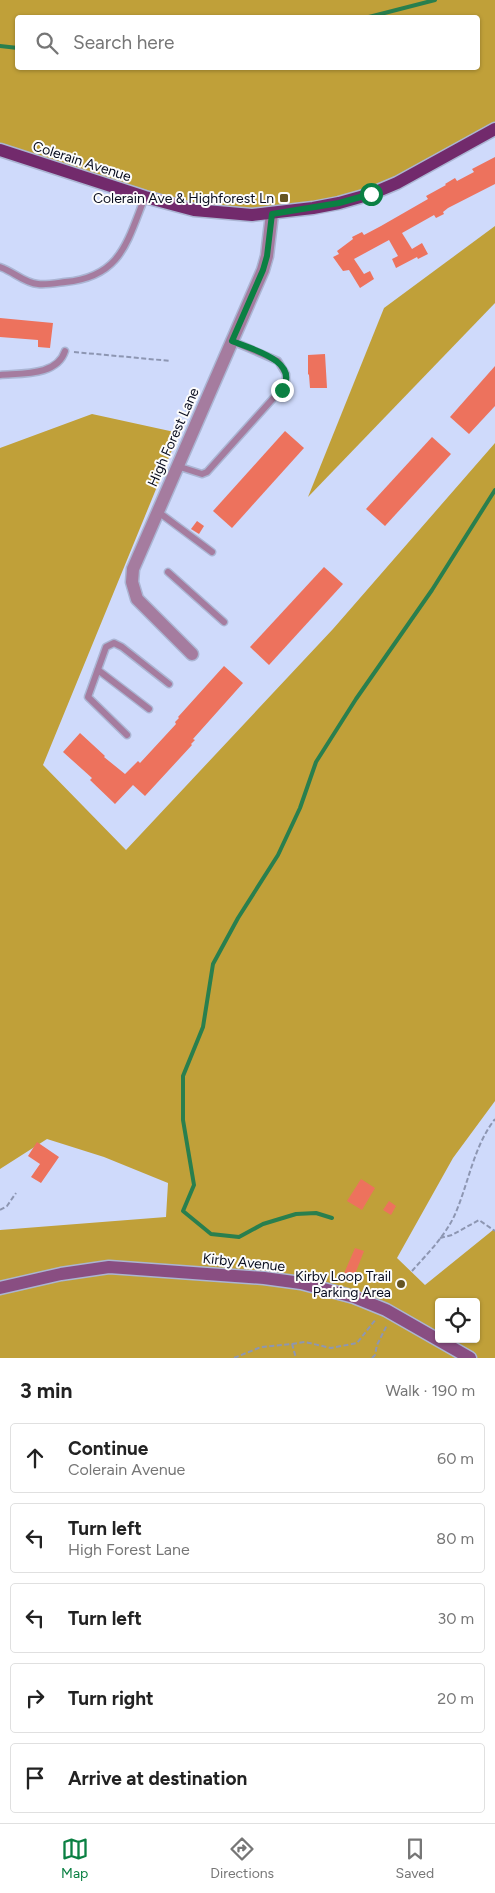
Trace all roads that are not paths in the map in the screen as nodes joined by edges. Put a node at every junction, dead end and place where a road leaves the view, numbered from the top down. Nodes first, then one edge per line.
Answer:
1 (495, 129) edge
2 (0, 150) edge
3 (145, 197) junction
4 (272, 214) junction
5 (0, 267) edge
6 (232, 341) junction
7 (65, 351) road end
8 (0, 374) edge
9 (177, 466) junction
10 (157, 511) junction
11 (212, 552) dead end
12 (168, 572) dead end
13 (224, 622) dead end
14 (192, 654) dead end
15 (98, 670) junction
16 (169, 684) dead end
17 (148, 709) dead end
18 (128, 735) dead end
19 (0, 1288) edge
20 (470, 1358) edge

1 - 4 main road, Colerain Avenue
2 - 3 main road, Colerain Avenue
3 - 4 main road, Colerain Avenue
3 - 5 lane
4 - 6 street, High Forest Lane
6 - 9 street, High Forest Lane
6 - 9 lane
7 - 8 lane
9 - 10 street, High Forest Lane
10 - 11 lane
10 - 14 street, High Forest Lane
12 - 13 lane
15 - 16 lane
15 - 17 lane
15 - 18 lane
19 - 20 street, Kirby Avenue

